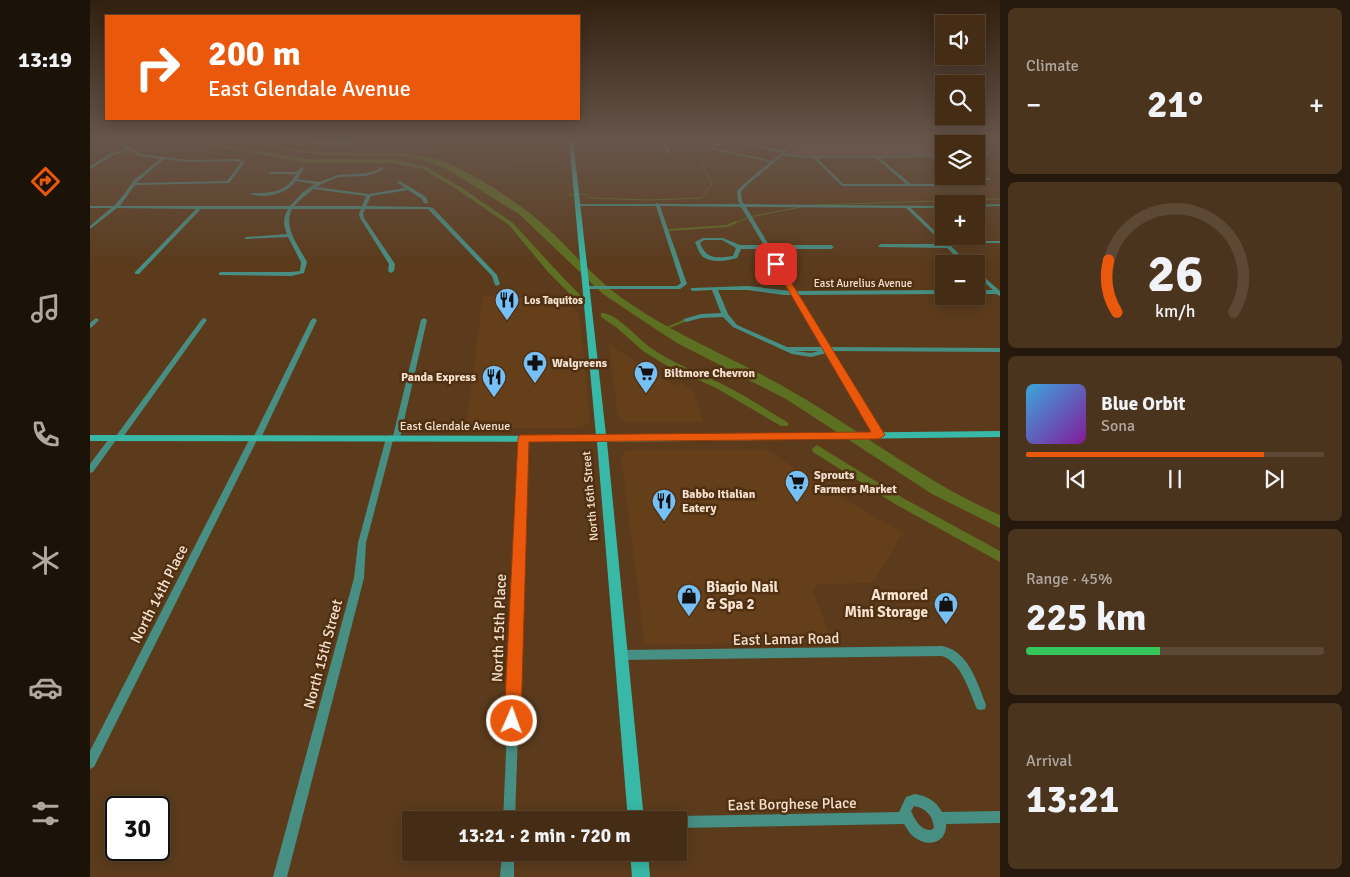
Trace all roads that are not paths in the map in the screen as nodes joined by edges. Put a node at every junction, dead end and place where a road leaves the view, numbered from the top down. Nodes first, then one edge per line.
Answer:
1 (137, 181) edge
2 (229, 181) edge
3 (294, 181) edge
4 (302, 181) edge
5 (323, 181) edge
6 (575, 181) edge
7 (751, 181) edge
8 (838, 181) edge
9 (905, 181) edge
10 (974, 181) edge
11 (399, 182) dead end
12 (317, 183) junction
13 (134, 184) junction
14 (910, 185) junction
15 (311, 188) junction
16 (410, 188) junction
17 (252, 194) dead end
18 (368, 194) junction
19 (657, 204) junction
20 (741, 204) junction
21 (427, 205) junction
22 (578, 205) junction
23 (1000, 205) edge
24 (985, 206) edge
25 (90, 207) edge
26 (115, 207) junction
27 (200, 207) junction
28 (293, 207) junction
29 (907, 207) junction
30 (935, 207) edge
31 (364, 208) junction
32 (90, 228) edge
33 (935, 234) edge
34 (290, 235) junction
35 (246, 238) dead end
36 (1000, 242) edge
37 (985, 243) edge
38 (935, 244) edge
39 (947, 245) edge
40 (881, 246) dead end
41 (739, 247) junction
42 (767, 247) junction
43 (831, 247) dead end
44 (958, 255) edge
45 (391, 271) dead end
46 (137, 273) dead end
47 (221, 274) dead end
48 (985, 280) edge
49 (497, 284) dead end
50 (714, 288) junction
51 (587, 289) junction
52 (693, 289) dead end
53 (935, 292) edge
54 (985, 292) edge
55 (794, 293) junction
56 (999, 293) edge
57 (725, 315) junction
58 (96, 320) dead end
59 (204, 320) dead end
60 (314, 320) dead end
61 (424, 320) dead end
62 (686, 320) dead end
63 (90, 326) edge
64 (828, 350) junction
65 (1000, 350) edge
66 (1000, 434) edge
67 (879, 435) junction
68 (90, 438) edge
69 (116, 438) junction
70 (255, 438) junction
71 (393, 438) junction
72 (524, 438) junction
73 (602, 438) junction
74 (90, 470) edge
75 (621, 655) junction
76 (981, 705) dead end
77 (90, 763) edge
78 (509, 811) edge
79 (635, 811) edge
80 (1000, 817) edge
81 (906, 818) junction
82 (939, 818) junction
83 (687, 822) edge
84 (508, 861) edge
85 (640, 861) edge
86 (280, 877) edge
87 (507, 877) edge
88 (641, 877) edge

1 - 13 street
2 - 13 street
3 - 17 street
4 - 12 street
5 - 12 street
6 - 22 main road, North 16th Street
7 - 20 street
8 - 14 street
9 - 14 street
10 - 14 street
11 - 16 street
12 - 15 street
13 - 26 street
15 - 18 street
15 - 28 street
16 - 18 street
16 - 21 street
18 - 31 street
19 - 20 street
19 - 22 street
19 - 51 street
20 - 29 street
20 - 42 street
21 - 31 street
21 - 49 street
22 - 51 main road, North 16th Street
23 - 24 street
25 - 26 street
26 - 27 street
26 - 32 street
27 - 28 street
27 - 46 street
28 - 31 street
28 - 34 street
29 - 30 street
29 - 33 street
31 - 45 street
34 - 35 street
34 - 47 street
36 - 37 street
38 - 40 street
39 - 44 street
41 - 41 street
41 - 42 street
42 - 43 street
42 - 55 street
48 - 56 street
50 - 52 street, East Aurelius Avenue
50 - 55 street, East Aurelius Avenue
50 - 57 street
51 - 73 main road, North 16th Street
53 - 55 street, East Aurelius Avenue
54 - 56 street
55 - 64 street
57 - 62 street
57 - 64 street
58 - 63 street
59 - 69 street
60 - 70 street, North 14th Place
61 - 71 street, North 15th Street
64 - 65 street
64 - 67 street
66 - 67 main road, East Glendale Avenue
67 - 73 main road, East Glendale Avenue
68 - 69 main road, East Glendale Avenue
69 - 70 main road, East Glendale Avenue
69 - 74 street
70 - 71 main road, East Glendale Avenue
70 - 77 street, North 14th Place
71 - 72 main road, East Glendale Avenue
71 - 86 street, North 15th Street
72 - 73 main road, East Glendale Avenue
72 - 78 street, North 15th Place
73 - 75 main road, North 16th Street
75 - 76 street, East Lamar Road
75 - 79 main road, North 16th Street
80 - 82 street
81 - 82 street
81 - 82 street
81 - 83 street, East Borghese Place
84 - 87 street
85 - 88 main road

